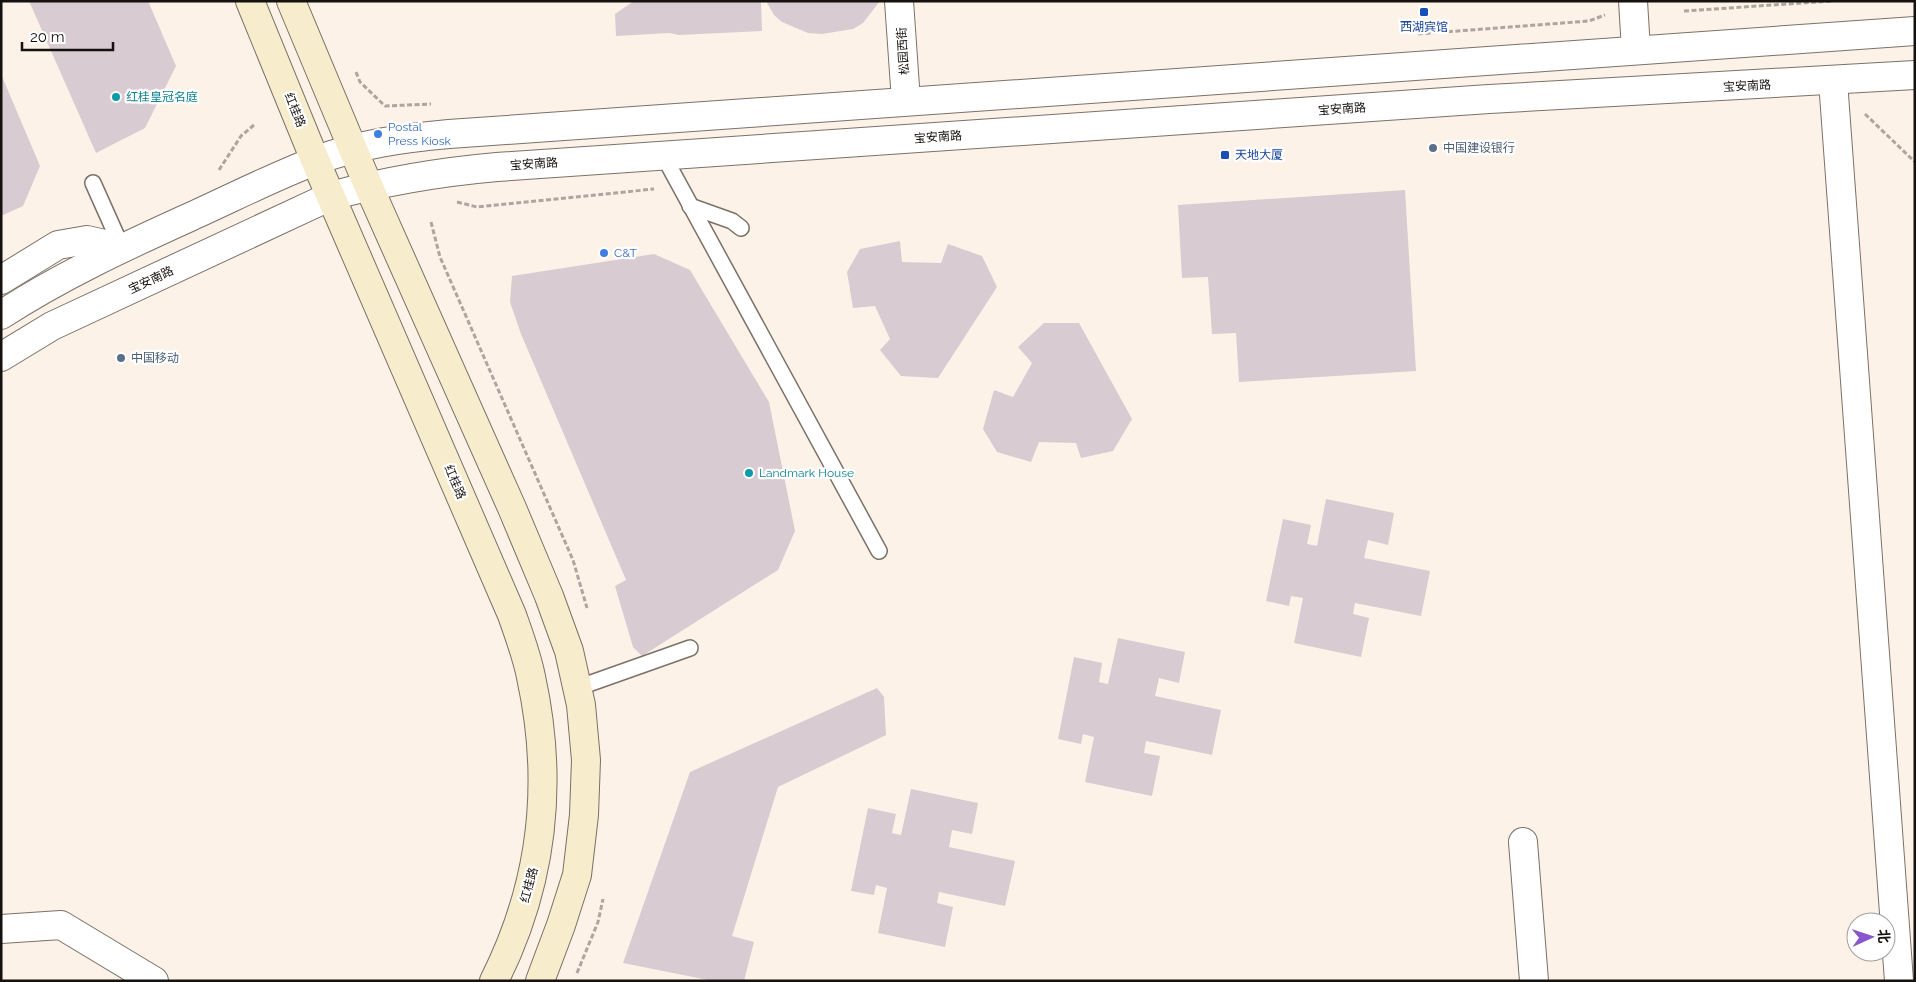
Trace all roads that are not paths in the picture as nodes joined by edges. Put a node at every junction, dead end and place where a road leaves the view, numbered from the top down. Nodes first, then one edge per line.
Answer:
1 (250, 1) edge
2 (291, 1) edge
3 (899, 1) edge
4 (1633, 1) edge
5 (1915, 31) edge
6 (1636, 50) junction
7 (1915, 75) edge
8 (1833, 81) junction
9 (906, 101) junction
10 (353, 149) junction
11 (663, 155) junction
12 (316, 160) junction
13 (93, 183) dead end
14 (368, 186) junction
15 (331, 196) junction
16 (690, 206) junction
17 (741, 228) dead end
18 (122, 248) junction
19 (1, 280) edge
20 (1, 315) edge
21 (1, 357) edge
22 (879, 551) dead end
23 (690, 648) dead end
24 (577, 688) junction
25 (1523, 842) dead end
26 (1, 929) edge
27 (154, 981) edge
28 (494, 981) edge
29 (540, 981) edge
30 (1534, 981) edge
31 (1899, 981) edge

1 - 12 main road, 红桂路
2 - 10 main road
3 - 9 street, 松园西街
4 - 6 street
5 - 6 street
6 - 9 street
7 - 8 street, 宝安南路
8 - 11 street, 宝安南路
8 - 31 street
9 - 10 street
10 - 12 street
10 - 14 main road
11 - 14 street, 宝安南路
11 - 16 lane
12 - 15 main road, 红桂路
12 - 18 street
13 - 18 lane
14 - 15 street, 宝安南路
14 - 24 main road
15 - 21 street, 宝安南路
15 - 28 main road, 红桂路
16 - 17 lane
16 - 22 lane
18 - 19 street
18 - 20 street
23 - 24 lane
24 - 29 main road
25 - 30 street
26 - 27 street

